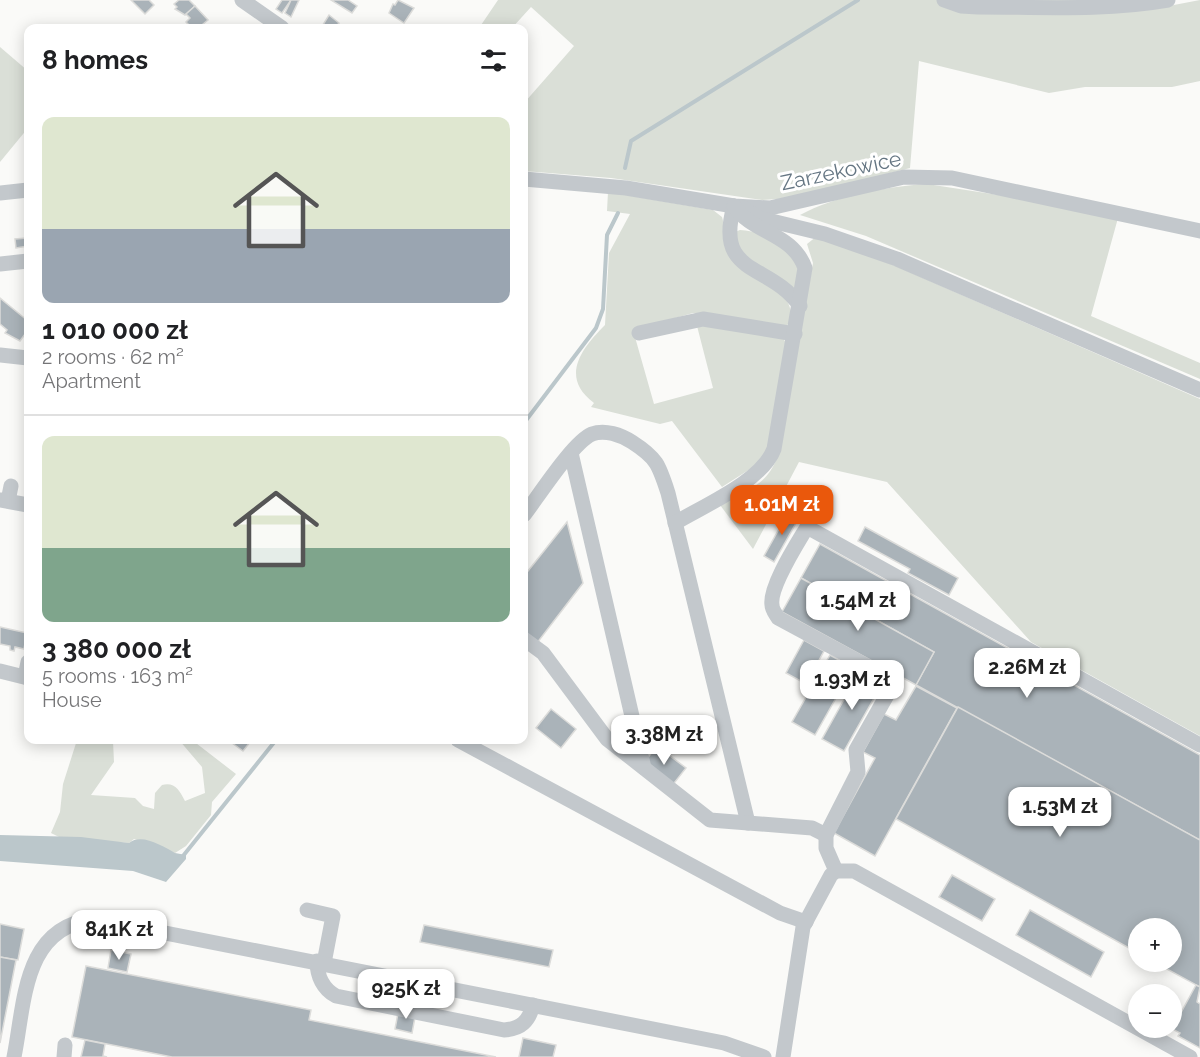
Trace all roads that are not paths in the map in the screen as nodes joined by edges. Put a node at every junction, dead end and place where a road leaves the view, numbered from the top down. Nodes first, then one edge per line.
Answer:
1 (242, 0) edge
2 (944, 0) edge
3 (1168, 0) edge
4 (276, 24) edge
5 (528, 179) edge
6 (24, 190) edge
7 (0, 193) edge
8 (734, 206) junction
9 (1200, 231) edge
10 (24, 261) edge
11 (0, 264) edge
12 (800, 306) junction
13 (639, 333) dead end
14 (795, 334) junction
15 (0, 355) edge
16 (24, 358) edge
17 (1200, 390) edge
18 (571, 453) junction
19 (6, 496) edge
20 (24, 503) edge
21 (528, 510) edge
22 (675, 523) junction
23 (528, 642) edge
24 (0, 671) edge
25 (24, 672) edge
26 (465, 744) edge
27 (1200, 745) edge
28 (644, 768) junction
29 (748, 823) junction
30 (826, 835) junction
31 (836, 872) junction
32 (307, 910) dead end
33 (806, 922) junction
34 (321, 962) junction
35 (533, 1005) junction
36 (14, 1057) edge
37 (764, 1057) edge
38 (783, 1057) edge
39 (1190, 1057) edge

1 - 4 street
2 - 3 street
5 - 8 street, Zarzekowice
6 - 7 street
8 - 9 street, Zarzekowice
8 - 12 street
8 - 12 street
8 - 17 street
10 - 11 street
12 - 14 street
13 - 14 street
14 - 22 street
15 - 16 street
18 - 21 street
18 - 22 street
18 - 28 street
19 - 20 street
22 - 29 street
23 - 28 street
24 - 25 street
26 - 33 street
27 - 30 street
28 - 29 street
29 - 30 street
30 - 31 street
31 - 33 street
31 - 39 street
32 - 34 street
33 - 38 street
34 - 35 street
34 - 35 street
34 - 36 street
35 - 37 street

